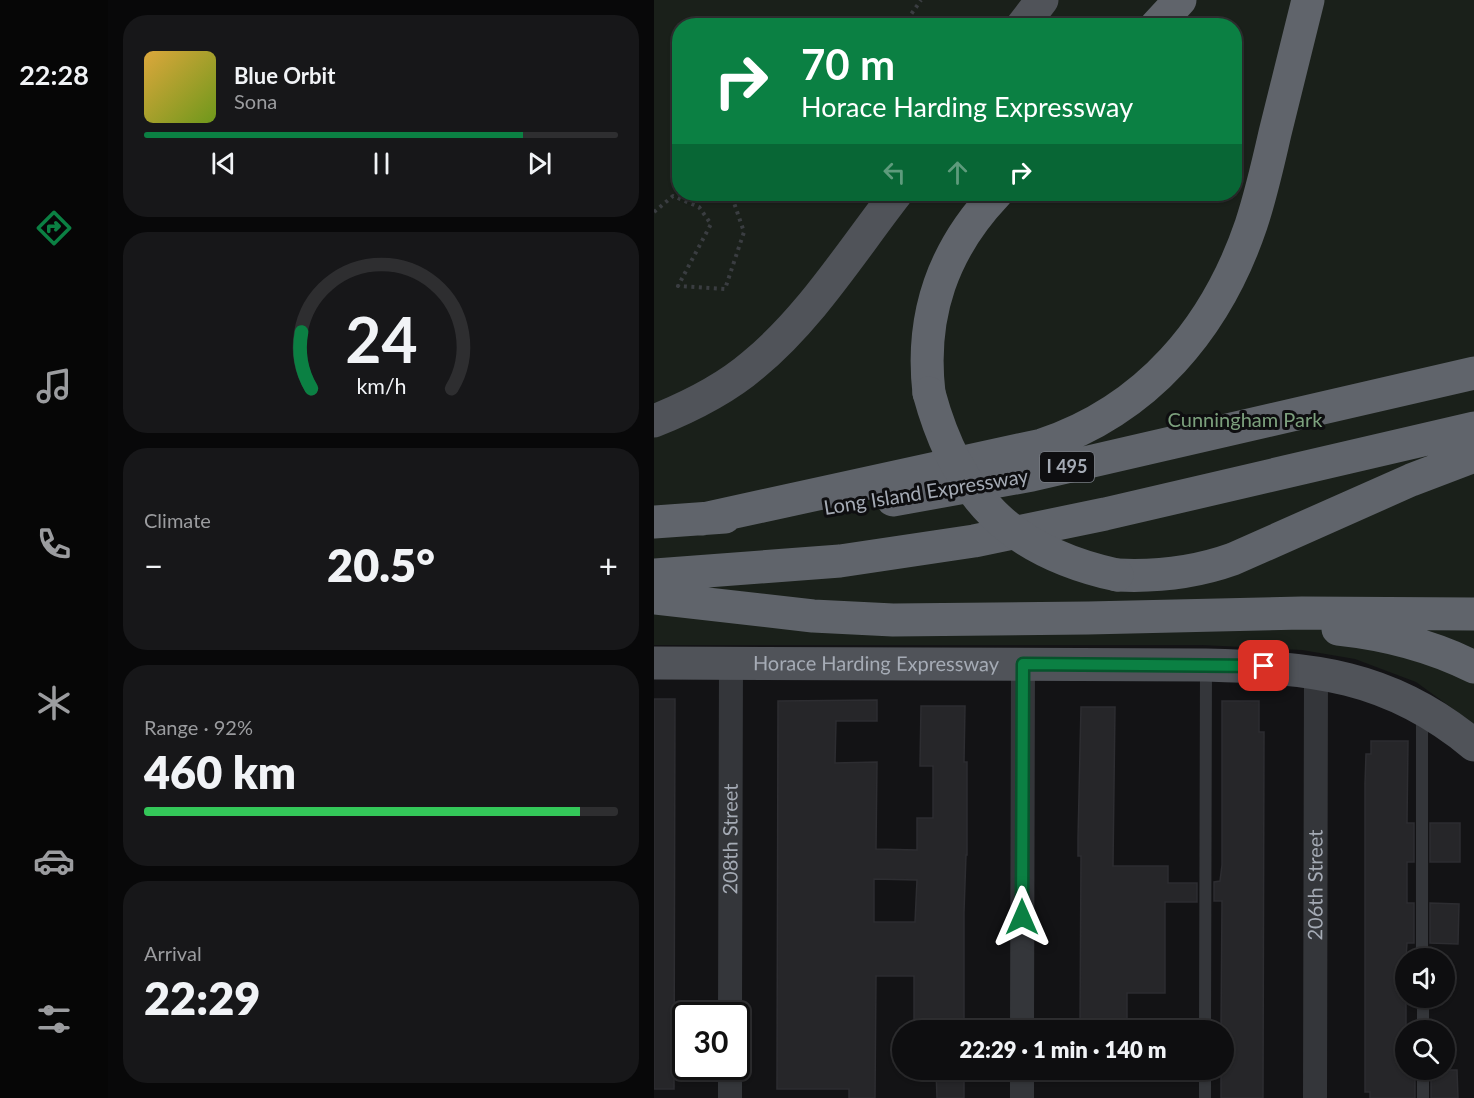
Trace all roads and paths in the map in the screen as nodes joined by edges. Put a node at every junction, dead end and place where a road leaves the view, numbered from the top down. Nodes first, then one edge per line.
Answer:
1 (921, 0) edge
2 (1042, 0) edge
3 (1180, 0) edge
4 (1308, 0) edge
5 (909, 18) edge
6 (1028, 18) edge
7 (1163, 18) edge
8 (672, 196) edge
9 (686, 201) edge
10 (733, 201) edge
11 (891, 201) edge
12 (990, 201) edge
13 (654, 212) edge
14 (1474, 373) edge
15 (654, 421) edge
16 (1474, 428) edge
17 (1474, 456) edge
18 (703, 519) junction
19 (654, 522) edge
20 (654, 575) edge
21 (654, 598) edge
22 (1474, 614) edge
23 (1088, 618) junction
24 (654, 663) edge
25 (732, 663) junction
26 (1023, 664) junction
27 (1206, 665) junction
28 (1474, 667) edge
29 (1316, 672) junction
30 (1422, 707) junction
31 (1474, 745) edge
32 (1422, 948) edge
33 (730, 1002) edge
34 (1022, 1020) edge
35 (1205, 1020) edge
36 (730, 1080) edge
37 (1022, 1080) edge
38 (1205, 1080) edge
39 (1423, 1080) edge
40 (730, 1098) edge
41 (1022, 1098) edge
42 (1205, 1098) edge
43 (1315, 1098) edge
44 (1423, 1098) edge

1 - 5 path
2 - 6 main road
3 - 7 highway
4 - 18 highway
8 - 13 path
9 - 10 path
11 - 15 main road
12 - 17 highway, bridge
14 - 18 highway, Long Island Expressway / I 495
16 - 20 highway
18 - 19 highway, Long Island Expressway / I 495
21 - 23 highway
22 - 23 highway
23 - 28 highway
24 - 25 main road, Horace Harding Expressway
25 - 26 main road, Horace Harding Expressway
25 - 33 street, 208th Street
26 - 27 main road, Horace Harding Expressway
26 - 34 street
27 - 29 main road, Horace Harding Expressway
27 - 35 lane
29 - 30 main road, Horace Harding Expressway
29 - 43 street, 206th Street
30 - 31 main road, Horace Harding Expressway
30 - 32 lane
36 - 40 street
37 - 41 street
38 - 42 lane
39 - 44 lane

